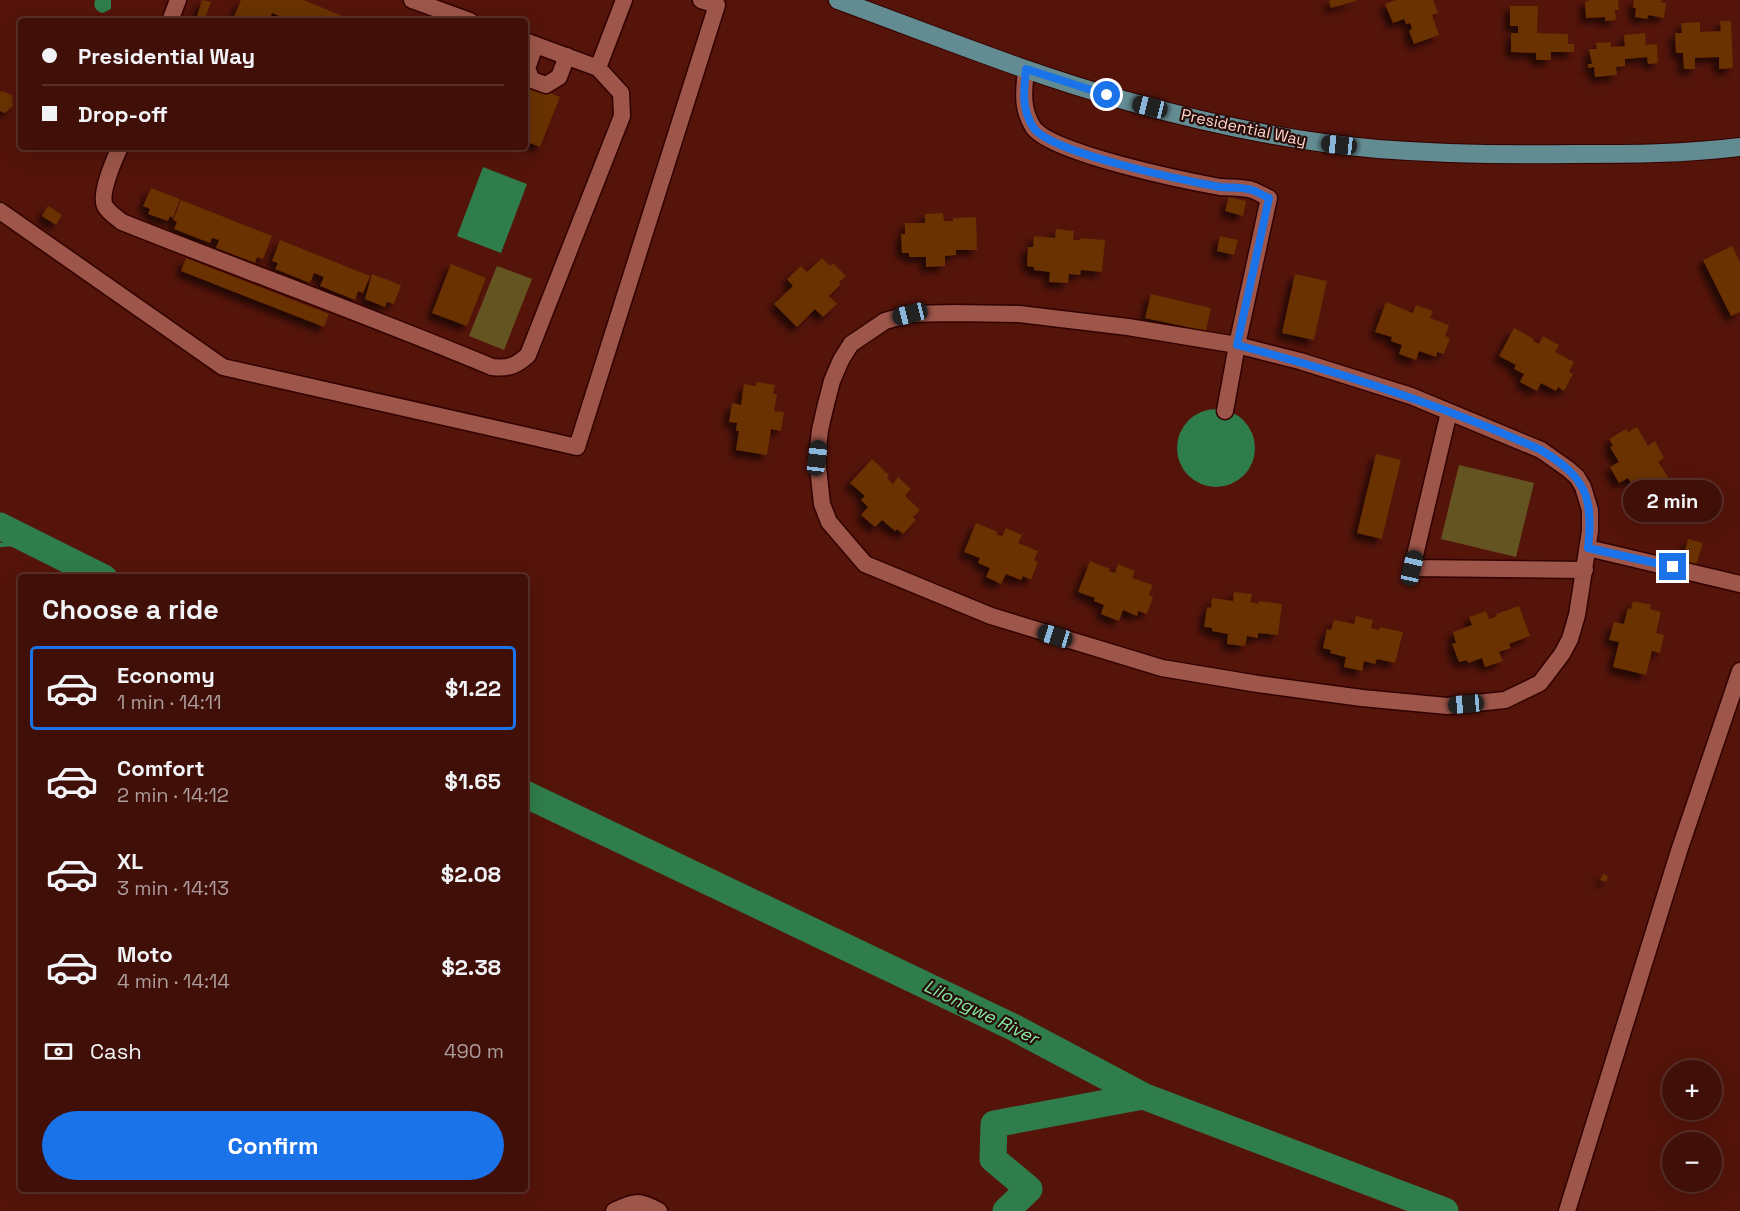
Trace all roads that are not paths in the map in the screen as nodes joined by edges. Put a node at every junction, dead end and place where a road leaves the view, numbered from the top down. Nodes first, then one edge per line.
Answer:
1 (178, 0) edge
2 (412, 0) edge
3 (624, 0) edge
4 (701, 0) edge
5 (838, 0) edge
6 (171, 18) edge
7 (462, 18) edge
8 (530, 43) edge
9 (567, 56) junction
10 (528, 60) edge
11 (598, 68) junction
12 (1026, 69) junction
13 (528, 71) edge
14 (1740, 147) edge
15 (119, 150) edge
16 (0, 211) edge
17 (1237, 345) junction
18 (1225, 411) dead end
19 (1449, 412) junction
20 (1588, 548) junction
21 (1585, 570) junction
22 (1740, 584) edge
23 (1740, 671) edge
24 (614, 1211) edge
25 (659, 1211) edge
26 (1567, 1211) edge

1 - 6 street
2 - 7 street
3 - 11 street
4 - 16 street
5 - 12 main road, Presidential Way
8 - 9 street
8 - 10 street
9 - 11 street
9 - 13 street
11 - 15 street
12 - 14 main road, Presidential Way
12 - 17 street
17 - 18 street
17 - 19 street
17 - 21 street
19 - 20 street
19 - 21 street
20 - 21 street
20 - 22 street
23 - 26 street
24 - 25 street

